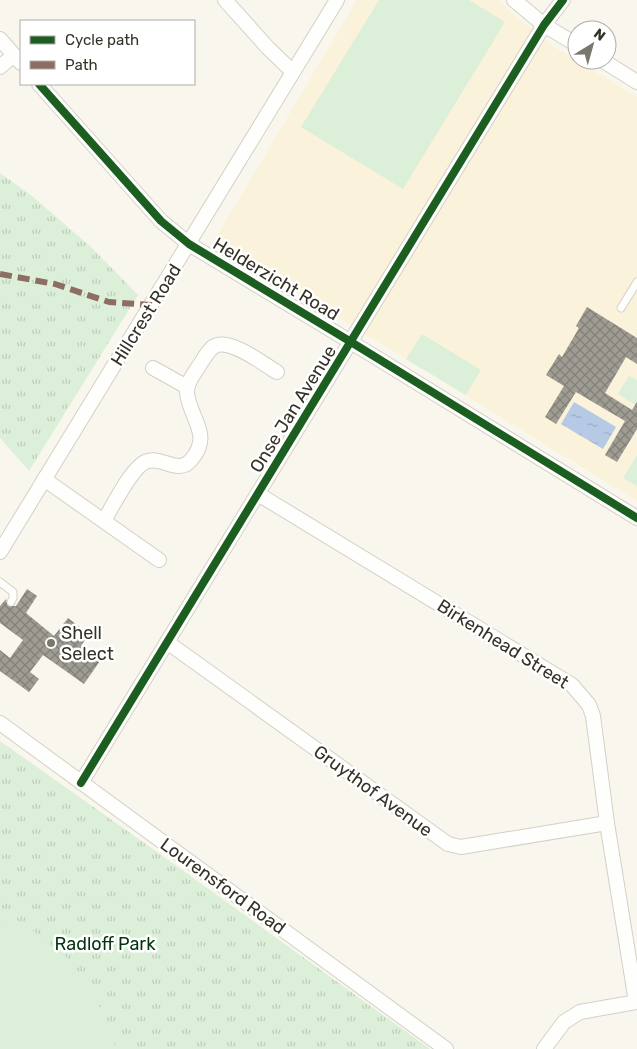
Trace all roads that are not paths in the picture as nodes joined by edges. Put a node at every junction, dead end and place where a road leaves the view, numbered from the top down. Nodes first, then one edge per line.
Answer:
1 (225, 0) edge
2 (337, 0) edge
3 (514, 0) edge
4 (563, 0) edge
5 (544, 25) junction
6 (0, 39) edge
7 (567, 39) edge
8 (18, 59) edge
9 (0, 67) edge
10 (617, 69) edge
11 (293, 72) junction
12 (637, 82) edge
13 (40, 85) edge
14 (189, 244) junction
15 (637, 282) edge
16 (621, 308) dead end
17 (351, 342) junction
18 (153, 368) dead end
19 (277, 372) dead end
20 (187, 387) junction
21 (44, 479) junction
22 (258, 494) junction
23 (637, 518) edge
24 (104, 521) junction
25 (0, 552) edge
26 (159, 560) dead end
27 (0, 582) edge
28 (11, 602) dead end
29 (167, 642) junction
30 (0, 724) edge
31 (81, 783) junction
32 (607, 824) junction
33 (637, 1002) edge
34 (446, 1049) edge
35 (544, 1049) edge

1 - 11 street
2 - 11 street, Hillcrest Road
3 - 5 street
4 - 5 street, Onse Jan Avenue
5 - 7 street
5 - 17 street, Onse Jan Avenue
6 - 8 street
8 - 9 street
10 - 12 street
11 - 14 street, Hillcrest Road
13 - 14 street, Helderzicht Road
14 - 17 street, Helderzicht Road
14 - 21 street, Hillcrest Road
15 - 16 lane
17 - 22 street, Onse Jan Avenue
17 - 23 street, Helderzicht Road
18 - 20 street
19 - 20 street
20 - 24 street
21 - 24 street
21 - 25 street, Hillcrest Road
22 - 29 street, Onse Jan Avenue
22 - 32 street, Birkenhead Street
24 - 26 street
27 - 28 lane
29 - 31 street, Onse Jan Avenue
29 - 32 street, Gruythof Avenue
30 - 31 street, Lourensford Road
31 - 34 street, Lourensford Road
32 - 33 street, Birkenhead Street
33 - 35 street

